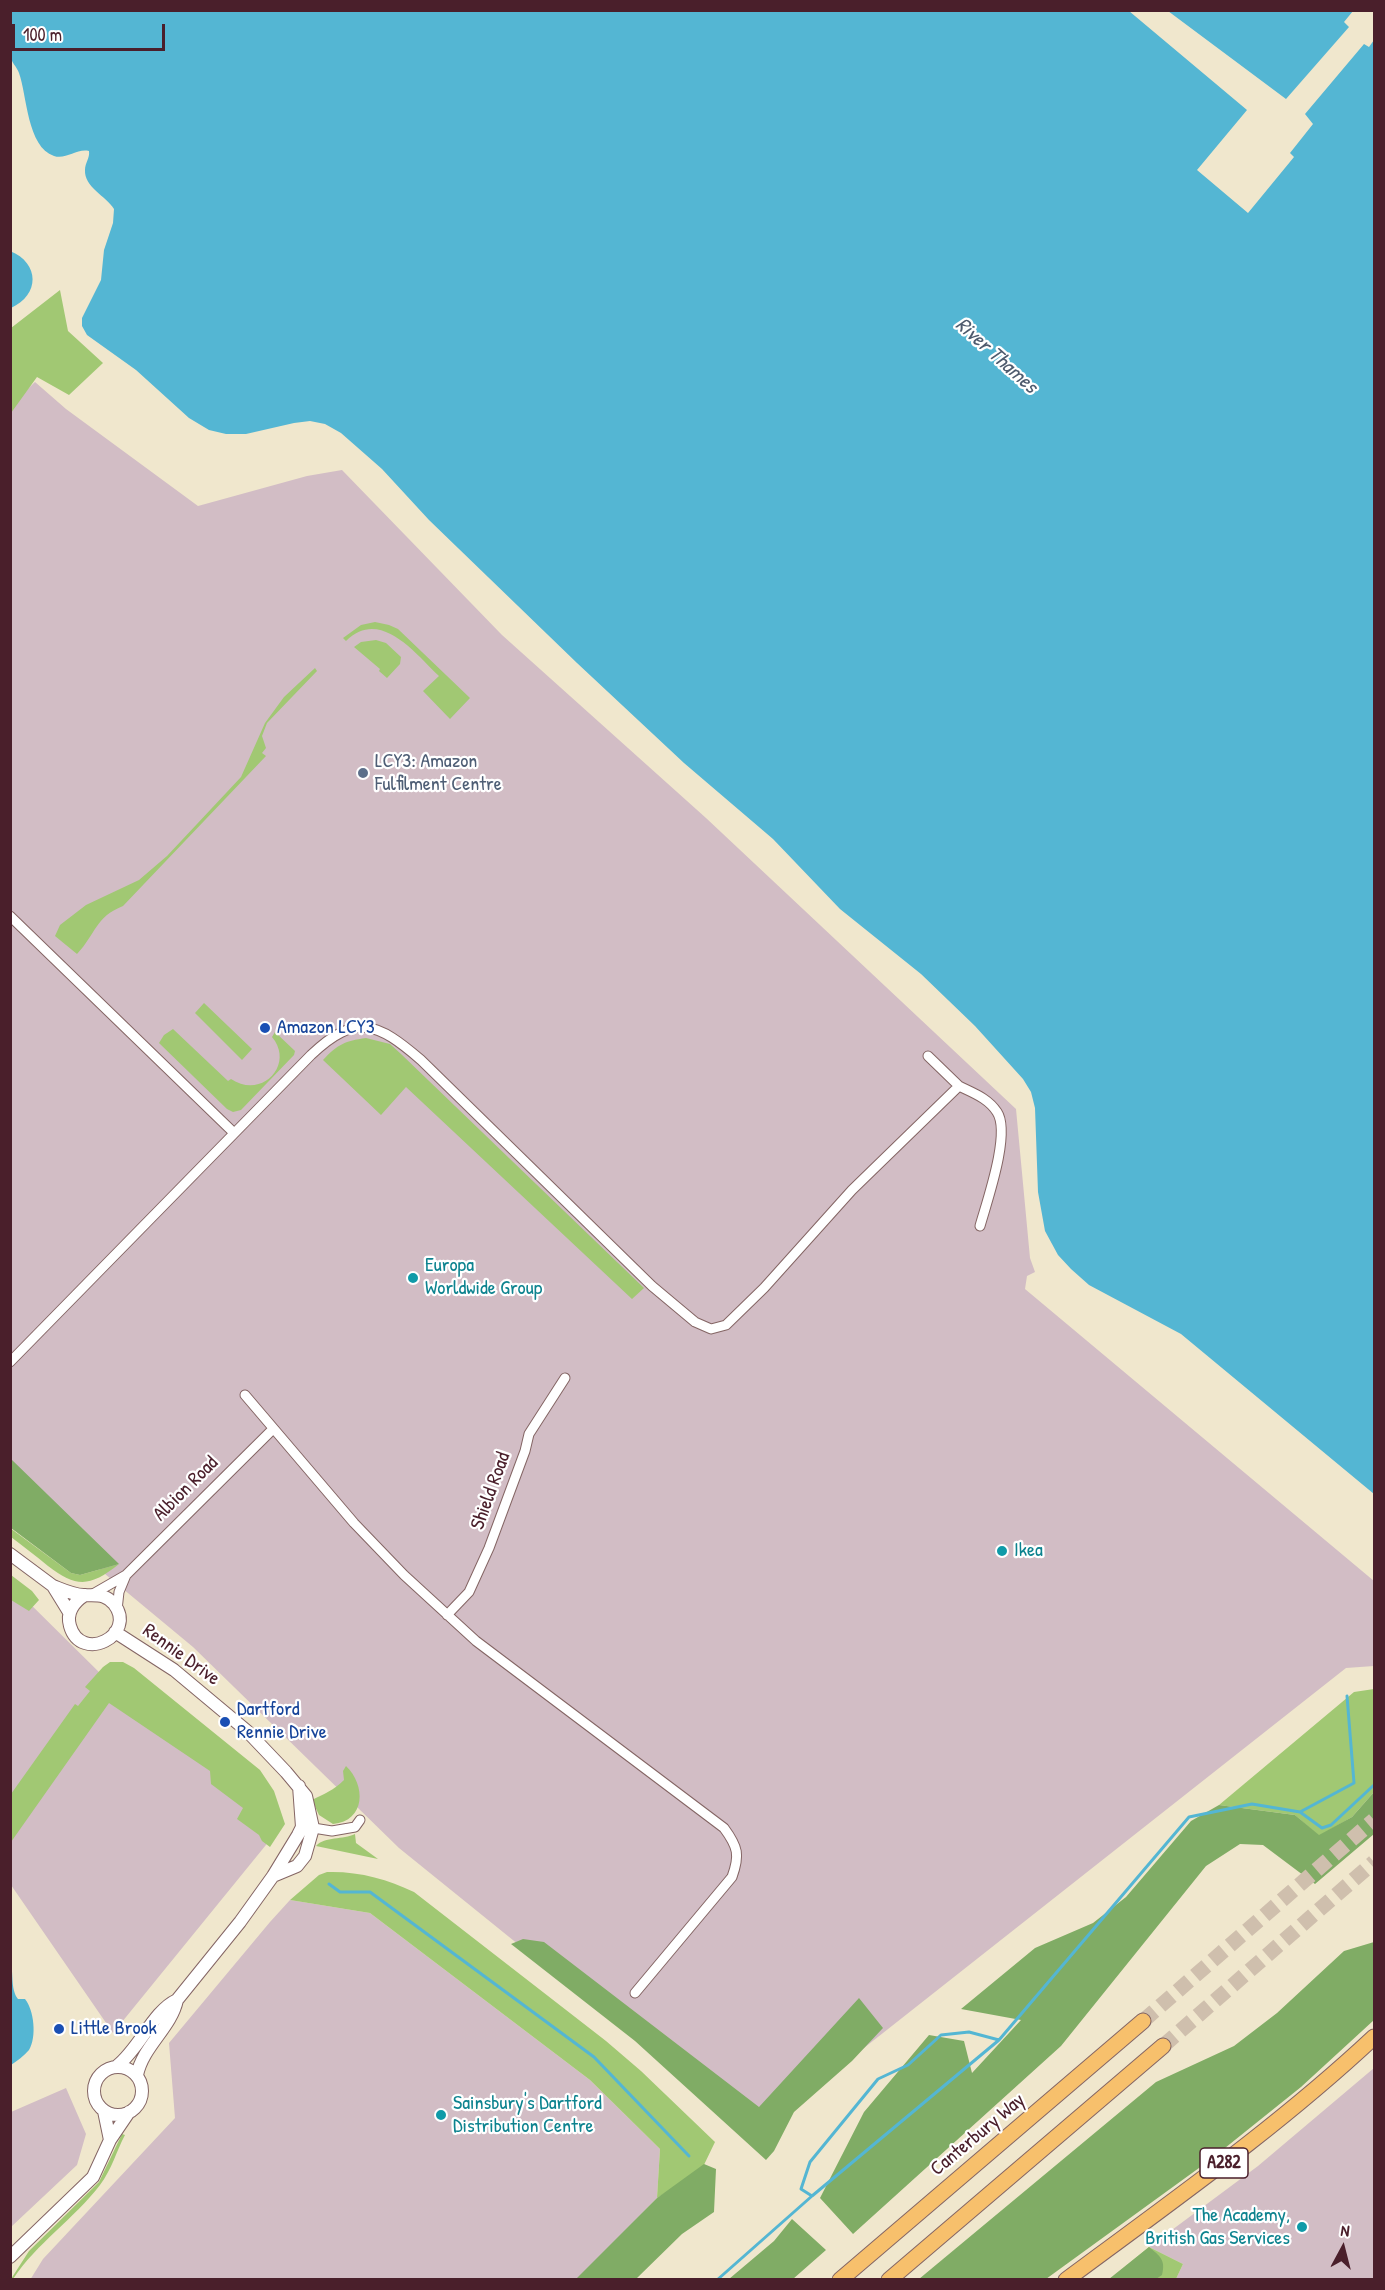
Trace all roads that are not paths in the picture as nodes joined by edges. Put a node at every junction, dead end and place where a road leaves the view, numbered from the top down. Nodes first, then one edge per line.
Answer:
1 (10, 916) edge
2 (928, 1056) dead end
3 (959, 1086) junction
4 (234, 1132) junction
5 (980, 1226) dead end
6 (10, 1362) edge
7 (565, 1378) dead end
8 (244, 1395) dead end
9 (272, 1430) junction
10 (10, 1554) edge
11 (126, 1575) junction
12 (53, 1586) junction
13 (89, 1595) junction
14 (117, 1610) junction
15 (69, 1612) junction
16 (447, 1615) junction
17 (115, 1632) junction
18 (360, 1820) dead end
19 (308, 1827) junction
20 (635, 1993) dead end
21 (177, 2000) junction
22 (1143, 2022) tunnel mouth
23 (1374, 2037) edge
24 (1163, 2046) tunnel mouth
25 (117, 2066) junction
26 (137, 2075) junction
27 (104, 2111) junction
28 (129, 2112) junction
29 (110, 2140) junction
30 (15, 2254) edge
31 (10, 2265) edge
32 (840, 2280) edge
33 (889, 2280) edge
34 (1066, 2280) edge

1 - 4 street
2 - 3 street
3 - 4 street
3 - 5 street
4 - 6 street
7 - 16 street, Shield Road
8 - 9 street
9 - 11 street, Albion Road
9 - 16 street
10 - 12 street, Rennie Drive
11 - 13 street, Albion Road
11 - 14 street, Albion Road
12 - 13 street, Rennie Drive
12 - 15 street, Rennie Drive
13 - 14 street, Rennie Drive
13 - 15 street
14 - 17 street, Rennie Drive
15 - 17 street, Rennie Drive
16 - 20 street
17 - 19 street, Rennie Drive
18 - 19 street
19 - 21 street
21 - 25 street
21 - 26 street
22 - 32 highway, Canterbury Way
23 - 34 highway, A282
24 - 33 highway
25 - 26 street
25 - 27 street
26 - 28 street
27 - 28 street
27 - 29 street
28 - 29 street
29 - 30 street
30 - 31 street

